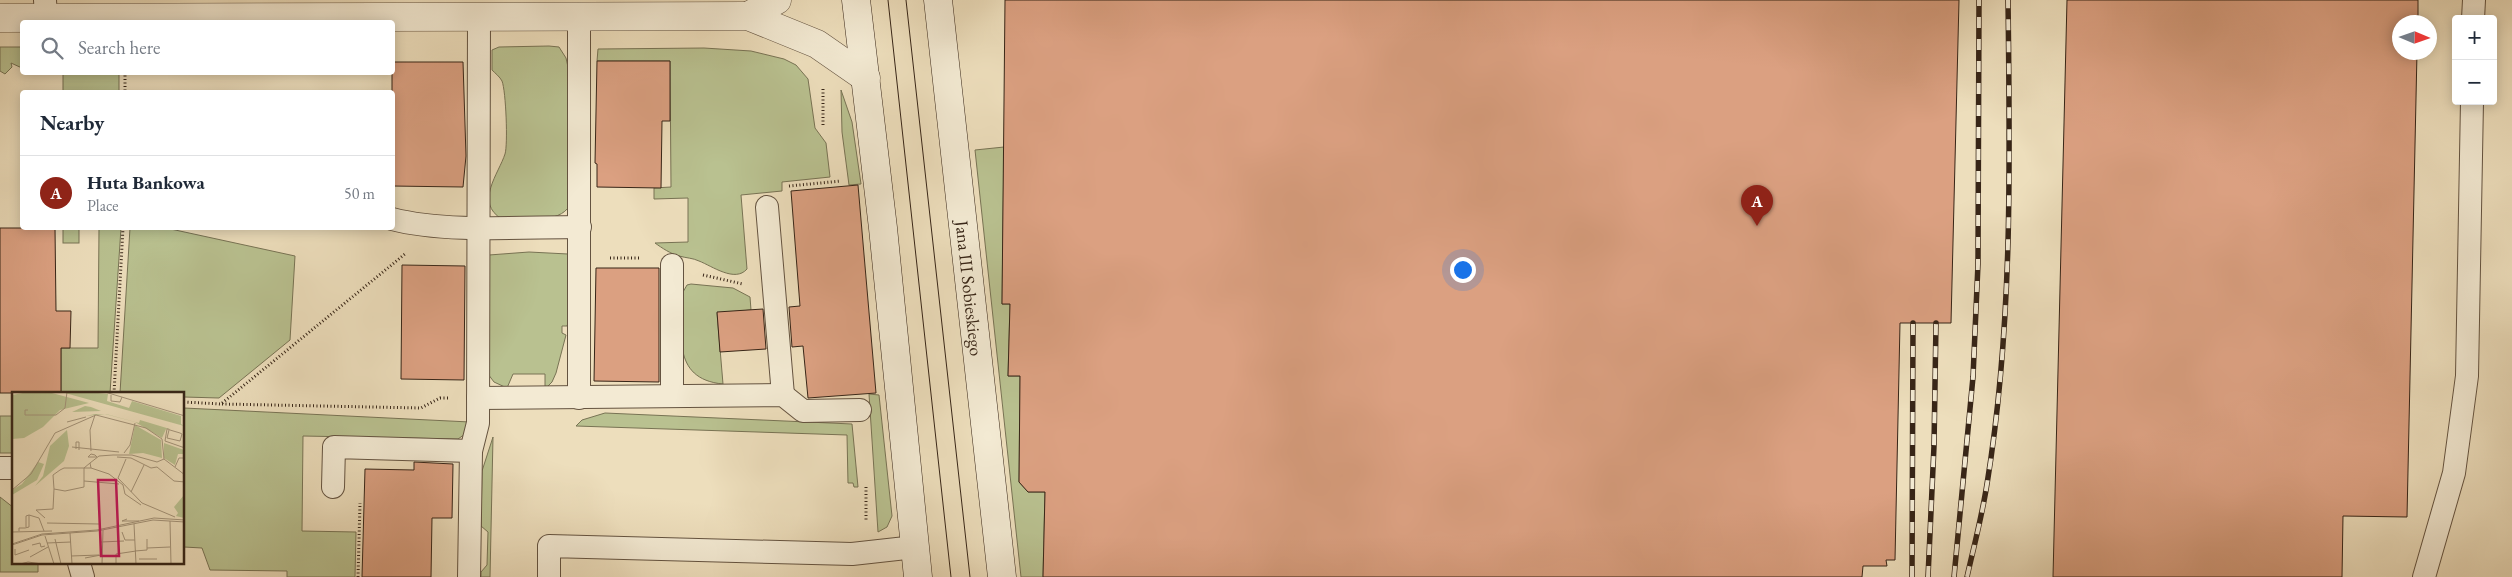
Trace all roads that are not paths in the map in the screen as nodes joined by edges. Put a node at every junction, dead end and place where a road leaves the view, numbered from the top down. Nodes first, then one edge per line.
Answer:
1 (776, 0) edge
2 (856, 0) edge
3 (938, 0) edge
4 (2474, 0) edge
5 (45, 9) edge
6 (2474, 15) edge
7 (748, 16) junction
8 (578, 17) junction
9 (0, 18) edge
10 (479, 18) junction
11 (866, 78) junction
12 (2472, 105) edge
13 (767, 207) dead end
14 (395, 219) edge
15 (479, 227) junction
16 (580, 227) junction
17 (672, 266) road end
18 (783, 395) junction
19 (672, 396) junction
20 (478, 398) junction
21 (578, 398) junction
22 (860, 410) dead end
23 (471, 451) junction
24 (333, 487) dead end
25 (915, 548) junction
26 (79, 564) edge
27 (83, 577) edge
28 (469, 577) edge
29 (549, 577) edge
30 (918, 577) edge
31 (1002, 577) edge
32 (2424, 577) edge

1 - 7 main road
2 - 11 main road
3 - 31 main road, Jana III Sobieskiego
4 - 6 lane
5 - 9 main road
5 - 10 main road
7 - 8 main road
7 - 11 main road
8 - 10 main road
8 - 16 lane
10 - 15 lane
11 - 25 main road
12 - 32 lane
13 - 18 lane
14 - 15 lane
15 - 16 lane
15 - 20 lane
16 - 21 lane
17 - 19 lane
18 - 19 lane
18 - 22 lane
19 - 21 lane
20 - 21 lane
20 - 23 lane
23 - 24 lane
23 - 28 lane
25 - 29 lane
25 - 30 main road
26 - 27 lane

